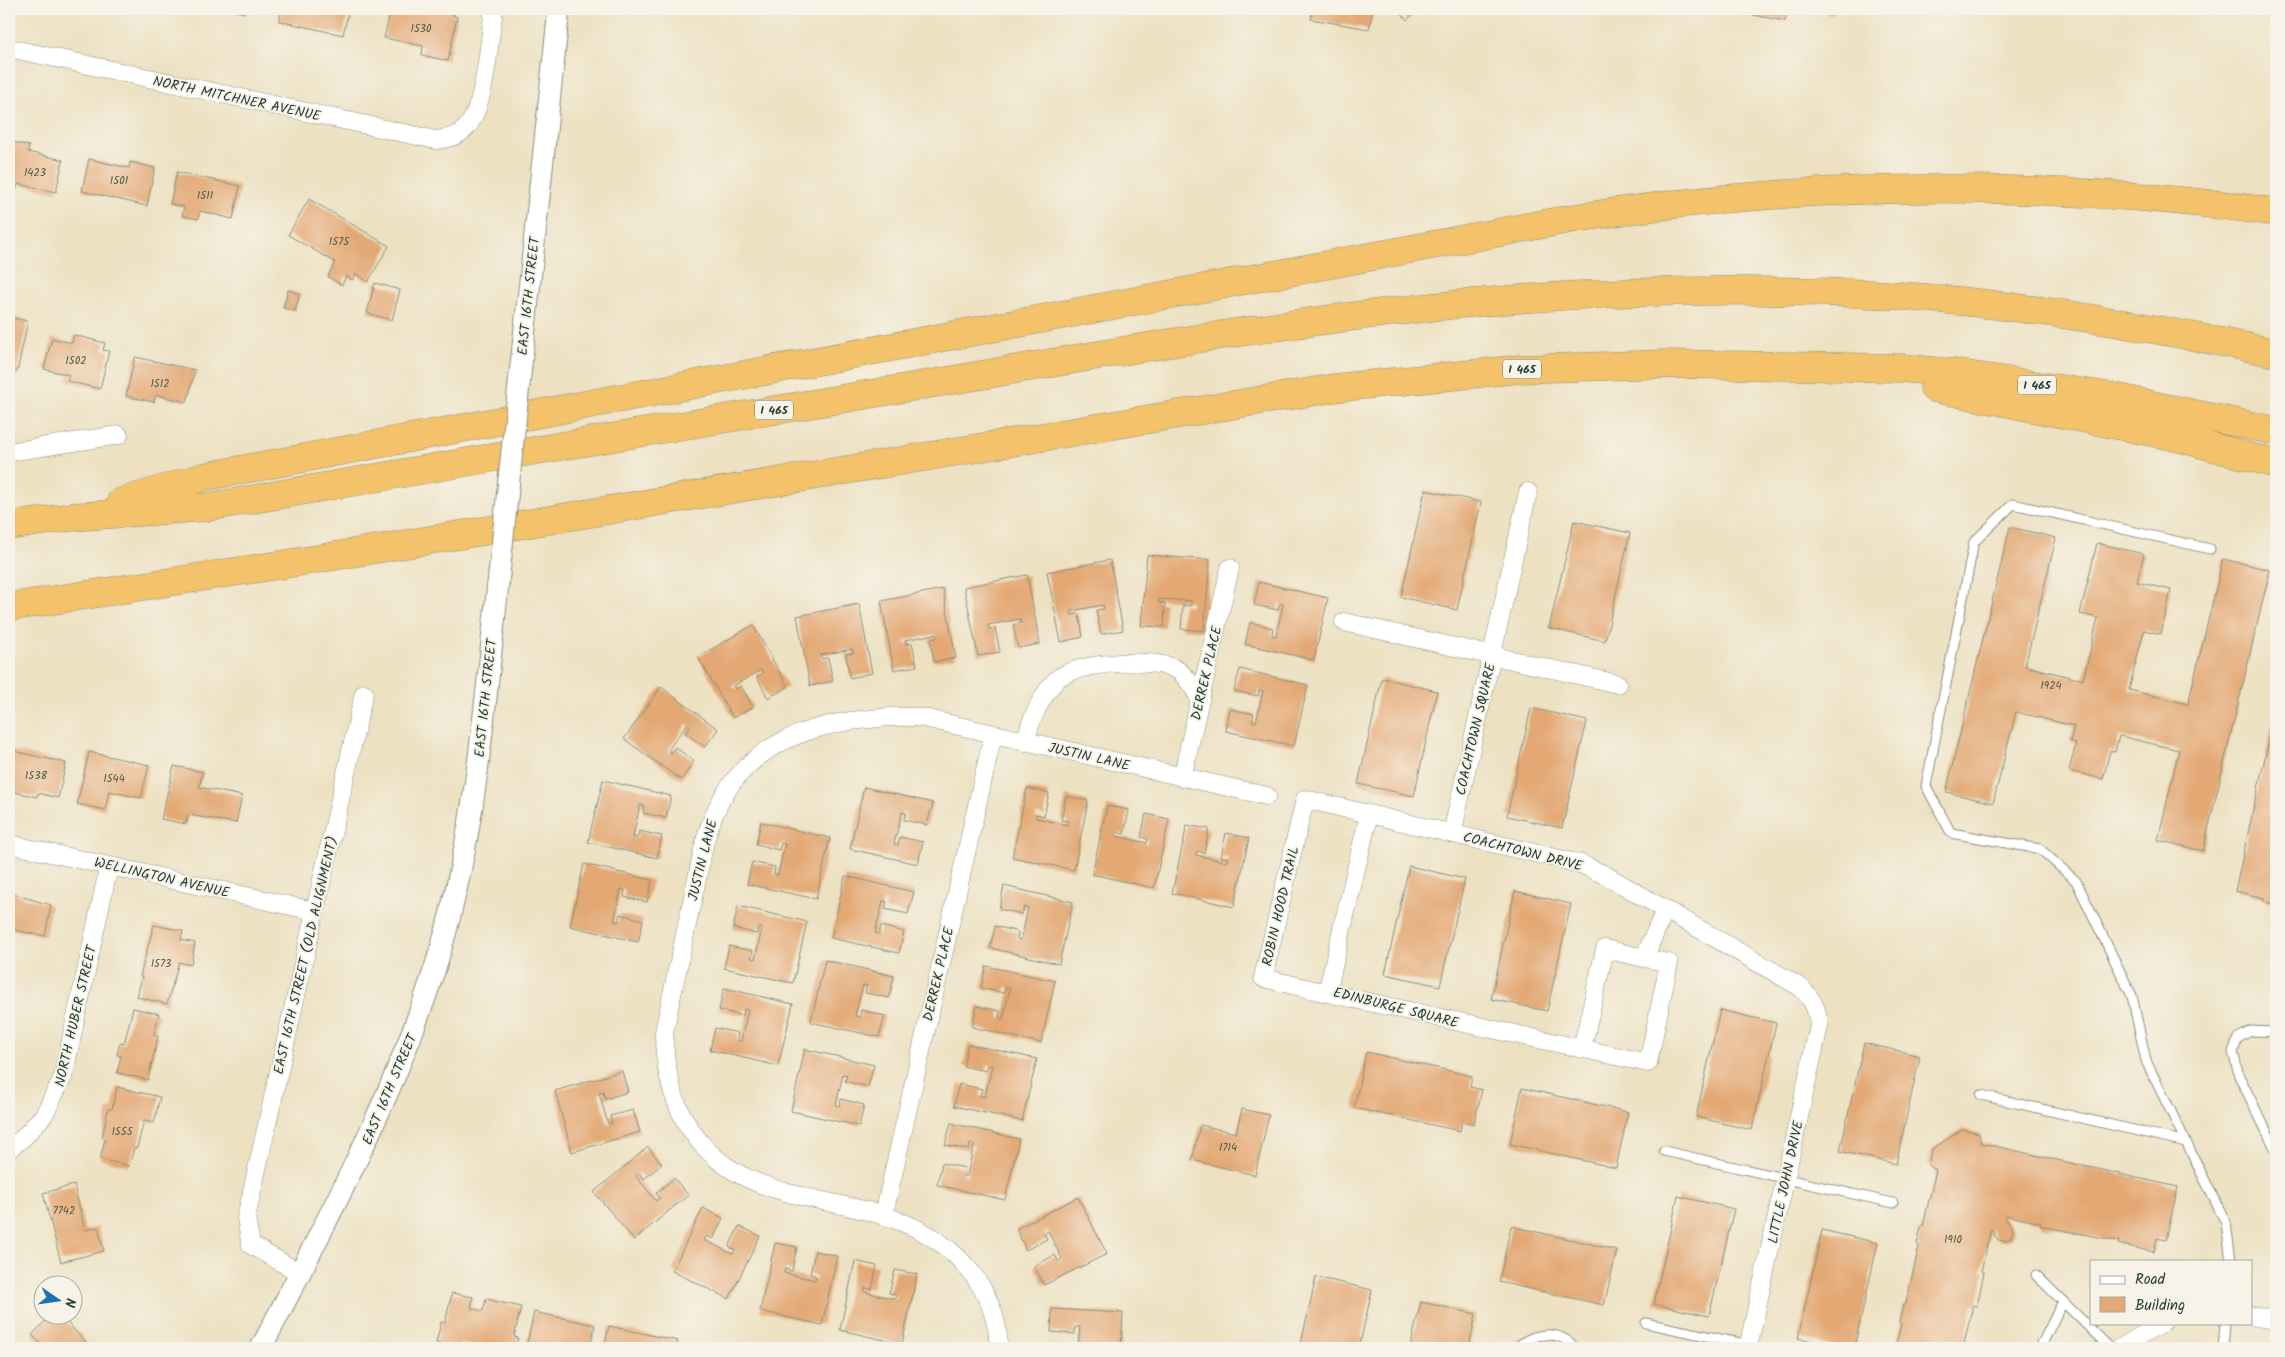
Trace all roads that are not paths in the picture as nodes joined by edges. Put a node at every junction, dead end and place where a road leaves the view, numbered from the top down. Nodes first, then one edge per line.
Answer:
1 (494, 9) edge
2 (559, 9) edge
3 (9, 48) edge
4 (2276, 212) edge
5 (2276, 353) edge
6 (1794, 366) junction
7 (2276, 432) edge
8 (119, 435) dead end
9 (9, 452) edge
10 (2276, 464) edge
11 (1528, 492) dead end
12 (71, 517) junction
13 (9, 526) edge
14 (2210, 549) dead end
15 (1230, 568) dead end
16 (9, 607) edge
17 (1344, 622) dead end
18 (1492, 656) junction
19 (1618, 684) dead end
20 (364, 693) dead end
21 (1200, 698) junction
22 (993, 735) junction
23 (1025, 742) junction
24 (1182, 778) junction
25 (1267, 796) dead end
26 (1305, 799) joint
27 (1369, 814) junction
28 (1452, 834) junction
29 (9, 844) edge
30 (110, 866) junction
31 (1665, 910) junction
32 (314, 911) junction
33 (1644, 958) junction
34 (1327, 993) junction
35 (1818, 1015) joint
36 (2276, 1032) edge
37 (1582, 1049) junction
38 (1981, 1095) dead end
39 (2186, 1142) junction
40 (9, 1149) edge
41 (2276, 1150) edge
42 (1664, 1151) dead end
43 (1786, 1178) junction
44 (1893, 1203) dead end
45 (884, 1214) junction
46 (2231, 1260) edge
47 (300, 1273) junction
48 (2036, 1275) dead end
49 (2062, 1301) junction
50 (2252, 1316) edge
51 (2276, 1320) edge
52 (1646, 1322) dead end
53 (2160, 1324) edge
54 (2226, 1324) edge
55 (1748, 1347) edge
56 (261, 1348) edge
57 (999, 1348) edge
58 (1516, 1348) edge
59 (1576, 1348) edge
60 (2040, 1348) edge
61 (2110, 1348) edge
62 (2120, 1348) edge
63 (2223, 1348) edge

1 - 3 street, NORTH MITCHNER AVENUE
2 - 47 street, EAST 16TH STREET, bridge
4 - 12 highway
5 - 12 highway, I 465
6 - 7 highway, I 465
6 - 10 highway
6 - 16 highway, I 465
8 - 9 street
11 - 18 street
12 - 13 highway, I 465
14 - 39 lane
15 - 21 street, DERREK PLACE
17 - 18 street, COACHTOWN SQUARE
18 - 19 street
18 - 28 street, COACHTOWN SQUARE
20 - 32 street, EAST 16TH STREET (OLD ALIGNMENT)
21 - 23 street
21 - 24 street, DERREK PLACE
22 - 23 street, JUSTIN LANE
22 - 45 street, DERREK PLACE
22 - 45 street, JUSTIN LANE
23 - 24 street, JUSTIN LANE
24 - 25 street, JUSTIN LANE
26 - 27 street, COACHTOWN DRIVE
26 - 34 street, ROBIN HOOD TRAIL
27 - 28 street, COACHTOWN DRIVE
27 - 34 street, EDINBURGE SQUARE
28 - 31 street, COACHTOWN DRIVE
29 - 30 street, WELLINGTON AVENUE
30 - 32 street, WELLINGTON AVENUE
30 - 40 street, NORTH HUBER STREET
31 - 33 street
31 - 35 street, COACHTOWN DRIVE
32 - 47 street, EAST 16TH STREET (OLD ALIGNMENT)
33 - 37 street, EDINBURGE SQUARE
33 - 37 street, EDINBURGE SQUARE
34 - 37 street, EDINBURGE SQUARE
35 - 43 street, LITTLE JOHN DRIVE
36 - 41 lane
38 - 39 lane
39 - 46 lane
42 - 43 lane
43 - 44 lane
43 - 55 street, LITTLE JOHN DRIVE
45 - 57 street, JUSTIN LANE
47 - 56 street, EAST 16TH STREET
48 - 49 lane
49 - 60 lane
49 - 61 lane
50 - 51 street
52 - 55 lane
53 - 62 street
54 - 63 lane
58 - 59 lane

